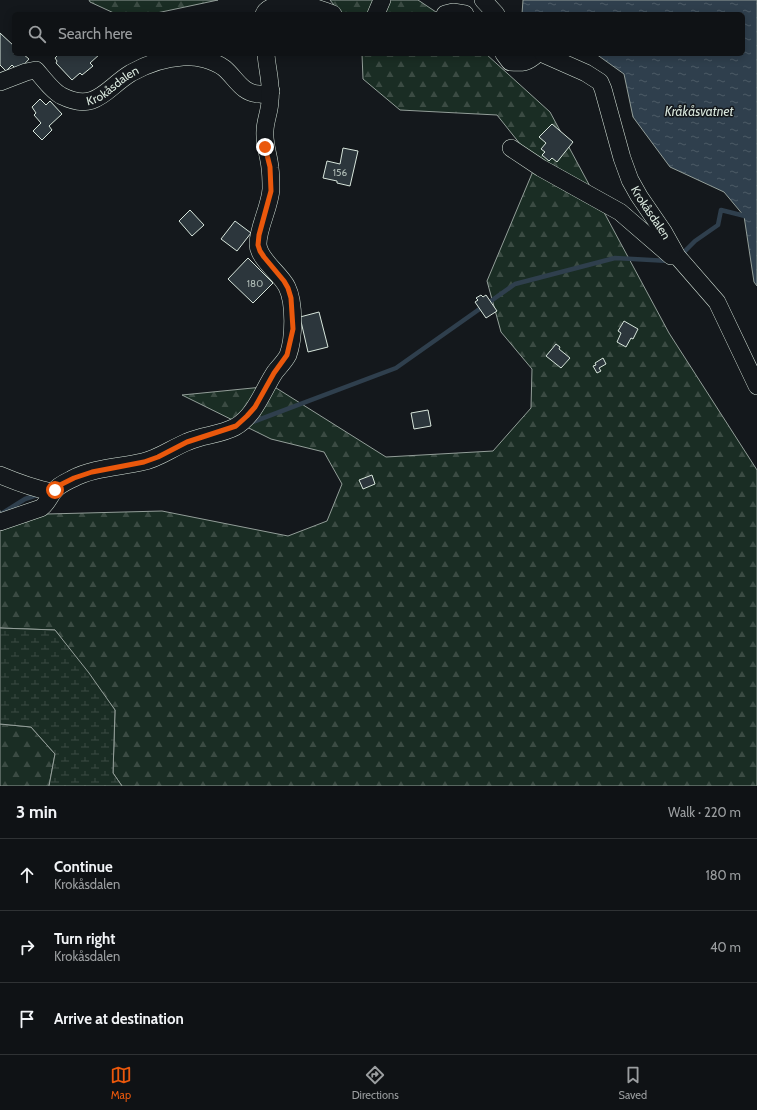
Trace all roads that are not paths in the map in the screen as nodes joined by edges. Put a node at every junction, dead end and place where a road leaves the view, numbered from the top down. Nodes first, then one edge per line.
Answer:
1 (382, 0) edge
2 (483, 0) edge
3 (265, 12) edge
4 (327, 12) edge
5 (377, 12) edge
6 (494, 12) edge
7 (266, 56) edge
8 (506, 56) edge
9 (535, 56) edge
10 (548, 56) edge
11 (0, 82) edge
12 (271, 91) junction
13 (511, 148) dead end
14 (677, 256) junction
15 (757, 386) edge
16 (0, 475) edge
17 (55, 490) junction
18 (0, 522) edge

1 - 5 street
2 - 6 street
3 - 4 street
7 - 12 street
8 - 9 street
10 - 14 street, Krokåsdalen
11 - 12 street, Krokåsdalen
12 - 17 street
13 - 14 street
14 - 15 street, Krokåsdalen
16 - 17 street
17 - 18 street

